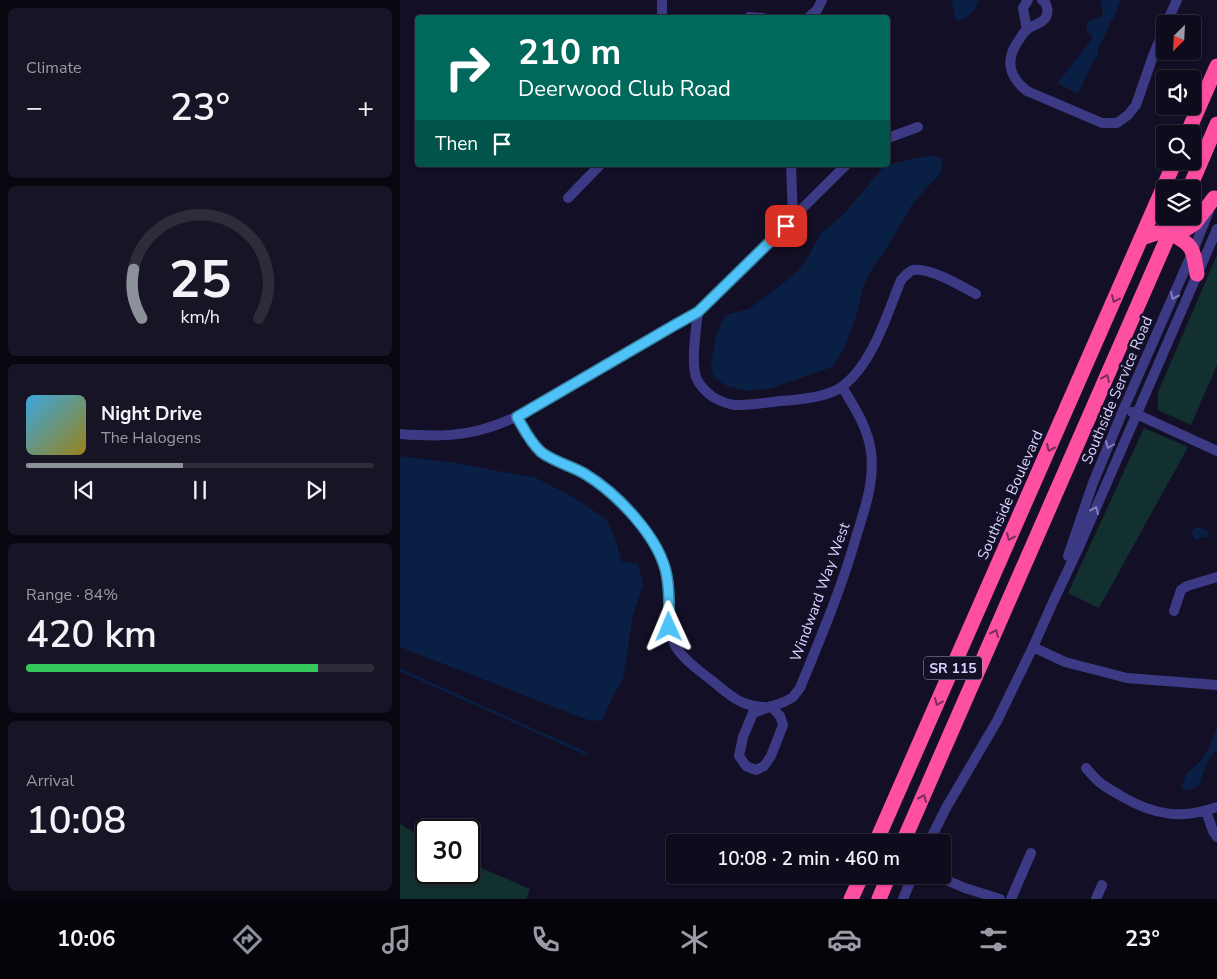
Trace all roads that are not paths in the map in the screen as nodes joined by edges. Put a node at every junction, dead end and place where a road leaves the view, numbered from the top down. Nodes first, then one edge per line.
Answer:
1 (662, 0) edge
2 (822, 0) edge
3 (1028, 0) edge
4 (1042, 0) edge
5 (1177, 0) edge
6 (662, 15) edge
7 (811, 15) edge
8 (1170, 15) edge
9 (1027, 30) junction
10 (1156, 49) edge
11 (1217, 66) edge
12 (1217, 124) edge
13 (1191, 125) edge
14 (918, 127) dead end
15 (890, 137) edge
16 (598, 167) edge
17 (791, 167) edge
18 (844, 167) edge
19 (1171, 170) edge
20 (1193, 180) edge
21 (1216, 195) edge
22 (568, 198) dead end
23 (793, 219) junction
24 (1173, 225) edge
25 (1217, 229) edge
26 (1170, 233) junction
27 (1142, 238) junction
28 (1193, 251) junction
29 (1197, 274) junction
30 (976, 294) dead end
31 (698, 312) junction
32 (842, 387) junction
33 (1124, 408) junction
34 (1137, 414) junction
35 (517, 417) junction
36 (400, 434) edge
37 (1217, 450) edge
38 (1217, 576) edge
39 (1052, 602) junction
40 (1174, 611) dead end
41 (1034, 647) junction
42 (1217, 685) edge
43 (771, 706) junction
44 (1086, 768) dead end
45 (1217, 807) edge
46 (1206, 811) junction
47 (880, 834) edge
48 (907, 834) edge
49 (933, 834) edge
50 (1217, 837) edge
51 (1031, 853) dead end
52 (951, 882) edge
53 (858, 884) edge
54 (885, 884) edge
55 (909, 884) edge
56 (1102, 885) dead end
57 (851, 899) edge
58 (879, 899) edge
59 (903, 899) edge
60 (1000, 899) edge
61 (1011, 899) edge
62 (1096, 899) edge

1 - 6 street
2 - 7 street
3 - 9 street
4 - 9 street
5 - 8 street
9 - 10 street
11 - 13 highway
12 - 20 highway
14 - 15 street
16 - 22 street
17 - 23 street
18 - 23 street
19 - 27 highway, Southside Boulevard / SR 115
21 - 26 highway
21 - 28 street, Southside Service Road
23 - 31 street
24 - 26 highway, SR 115
25 - 29 street, Southside Service Road
26 - 27 highway
26 - 28 highway
48 -> 26 highway, SR 115
27 -> 47 highway, Southside Boulevard / SR 115
28 - 29 highway
28 -> 33 street, Southside Service Road
29 - 34 street, Southside Service Road
30 - 32 street
31 - 32 street
31 - 35 street
32 - 43 street, Windward Way West
33 - 34 street
33 -> 39 street, Southside Service Road
34 - 37 street
39 -> 34 street, Southside Service Road
35 - 36 street
35 - 43 street
38 - 40 street
39 - 41 street, Southside Service Road
41 - 42 street
41 - 49 street, Southside Service Road
43 - 43 street, Windward Way West
44 - 46 street
45 - 46 street
46 - 50 street
51 - 61 street
52 - 60 street
53 - 57 highway
54 - 58 highway
55 - 59 street
56 - 62 street

